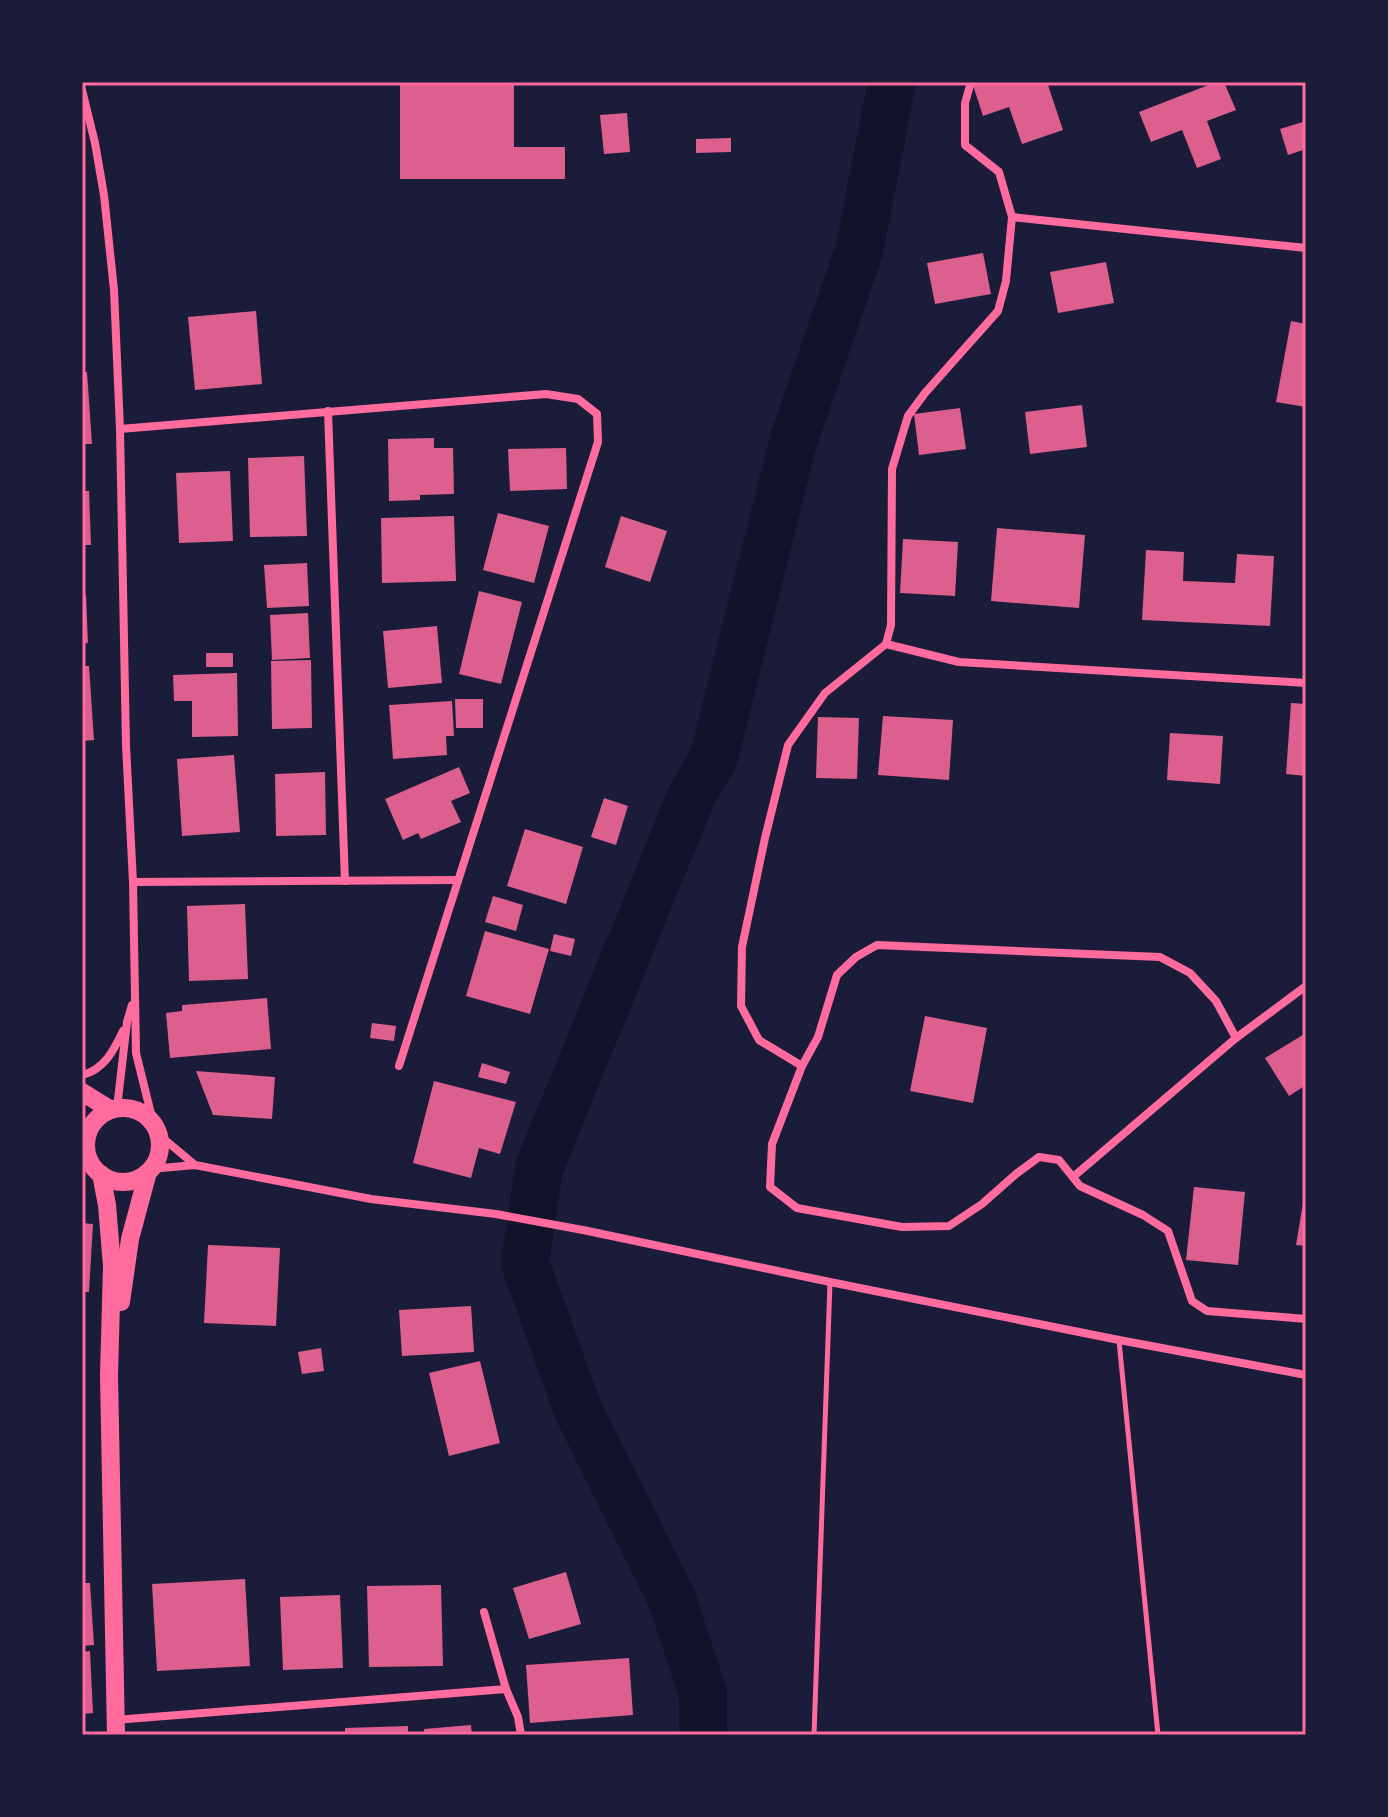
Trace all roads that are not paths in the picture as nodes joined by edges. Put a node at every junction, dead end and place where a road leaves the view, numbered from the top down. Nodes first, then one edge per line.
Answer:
1 (971, 82) edge
2 (82, 90) edge
3 (1012, 217) junction
4 (1306, 248) edge
5 (328, 411) junction
6 (120, 429) junction
7 (886, 644) junction
8 (1306, 683) edge
9 (458, 880) junction
10 (345, 881) junction
11 (133, 882) junction
12 (1306, 986) edge
13 (135, 996) junction
14 (127, 1022) junction
15 (1236, 1038) junction
16 (399, 1066) dead end
17 (802, 1066) junction
18 (82, 1075) edge
19 (82, 1092) edge
20 (114, 1109) junction
21 (156, 1130) junction
22 (84, 1144) edge
23 (195, 1165) junction
24 (149, 1171) junction
25 (101, 1174) junction
26 (1073, 1177) junction
27 (830, 1282) junction
28 (1306, 1319) edge
29 (1119, 1340) junction
30 (1306, 1375) edge
31 (109, 1376) junction
32 (484, 1612) dead end
33 (506, 1689) junction
34 (115, 1728) edge
35 (521, 1735) edge
36 (814, 1735) edge
37 (1158, 1735) edge

1 - 3 street
2 - 6 street
3 - 4 street
3 - 7 street
5 - 6 street
5 - 9 street
5 - 10 street
6 - 11 street
7 - 8 street
7 - 17 street
9 - 10 street
9 - 16 street
10 - 11 street
11 - 13 street
12 - 15 street
13 - 14 street
13 - 21 street
14 - 18 street
14 - 20 street
15 - 17 street
15 - 26 street
17 - 26 street
19 - 20 main road
20 - 21 main road
20 - 22 main road
21 - 23 street
21 - 24 main road
22 - 25 main road
23 - 24 street
23 - 27 street
24 - 25 main road
24 - 31 main road
25 - 31 main road
26 - 28 street
27 - 29 street
27 - 36 lane
29 - 30 street
29 - 37 lane
31 - 34 main road
32 - 33 street
33 - 34 street
33 - 35 street

